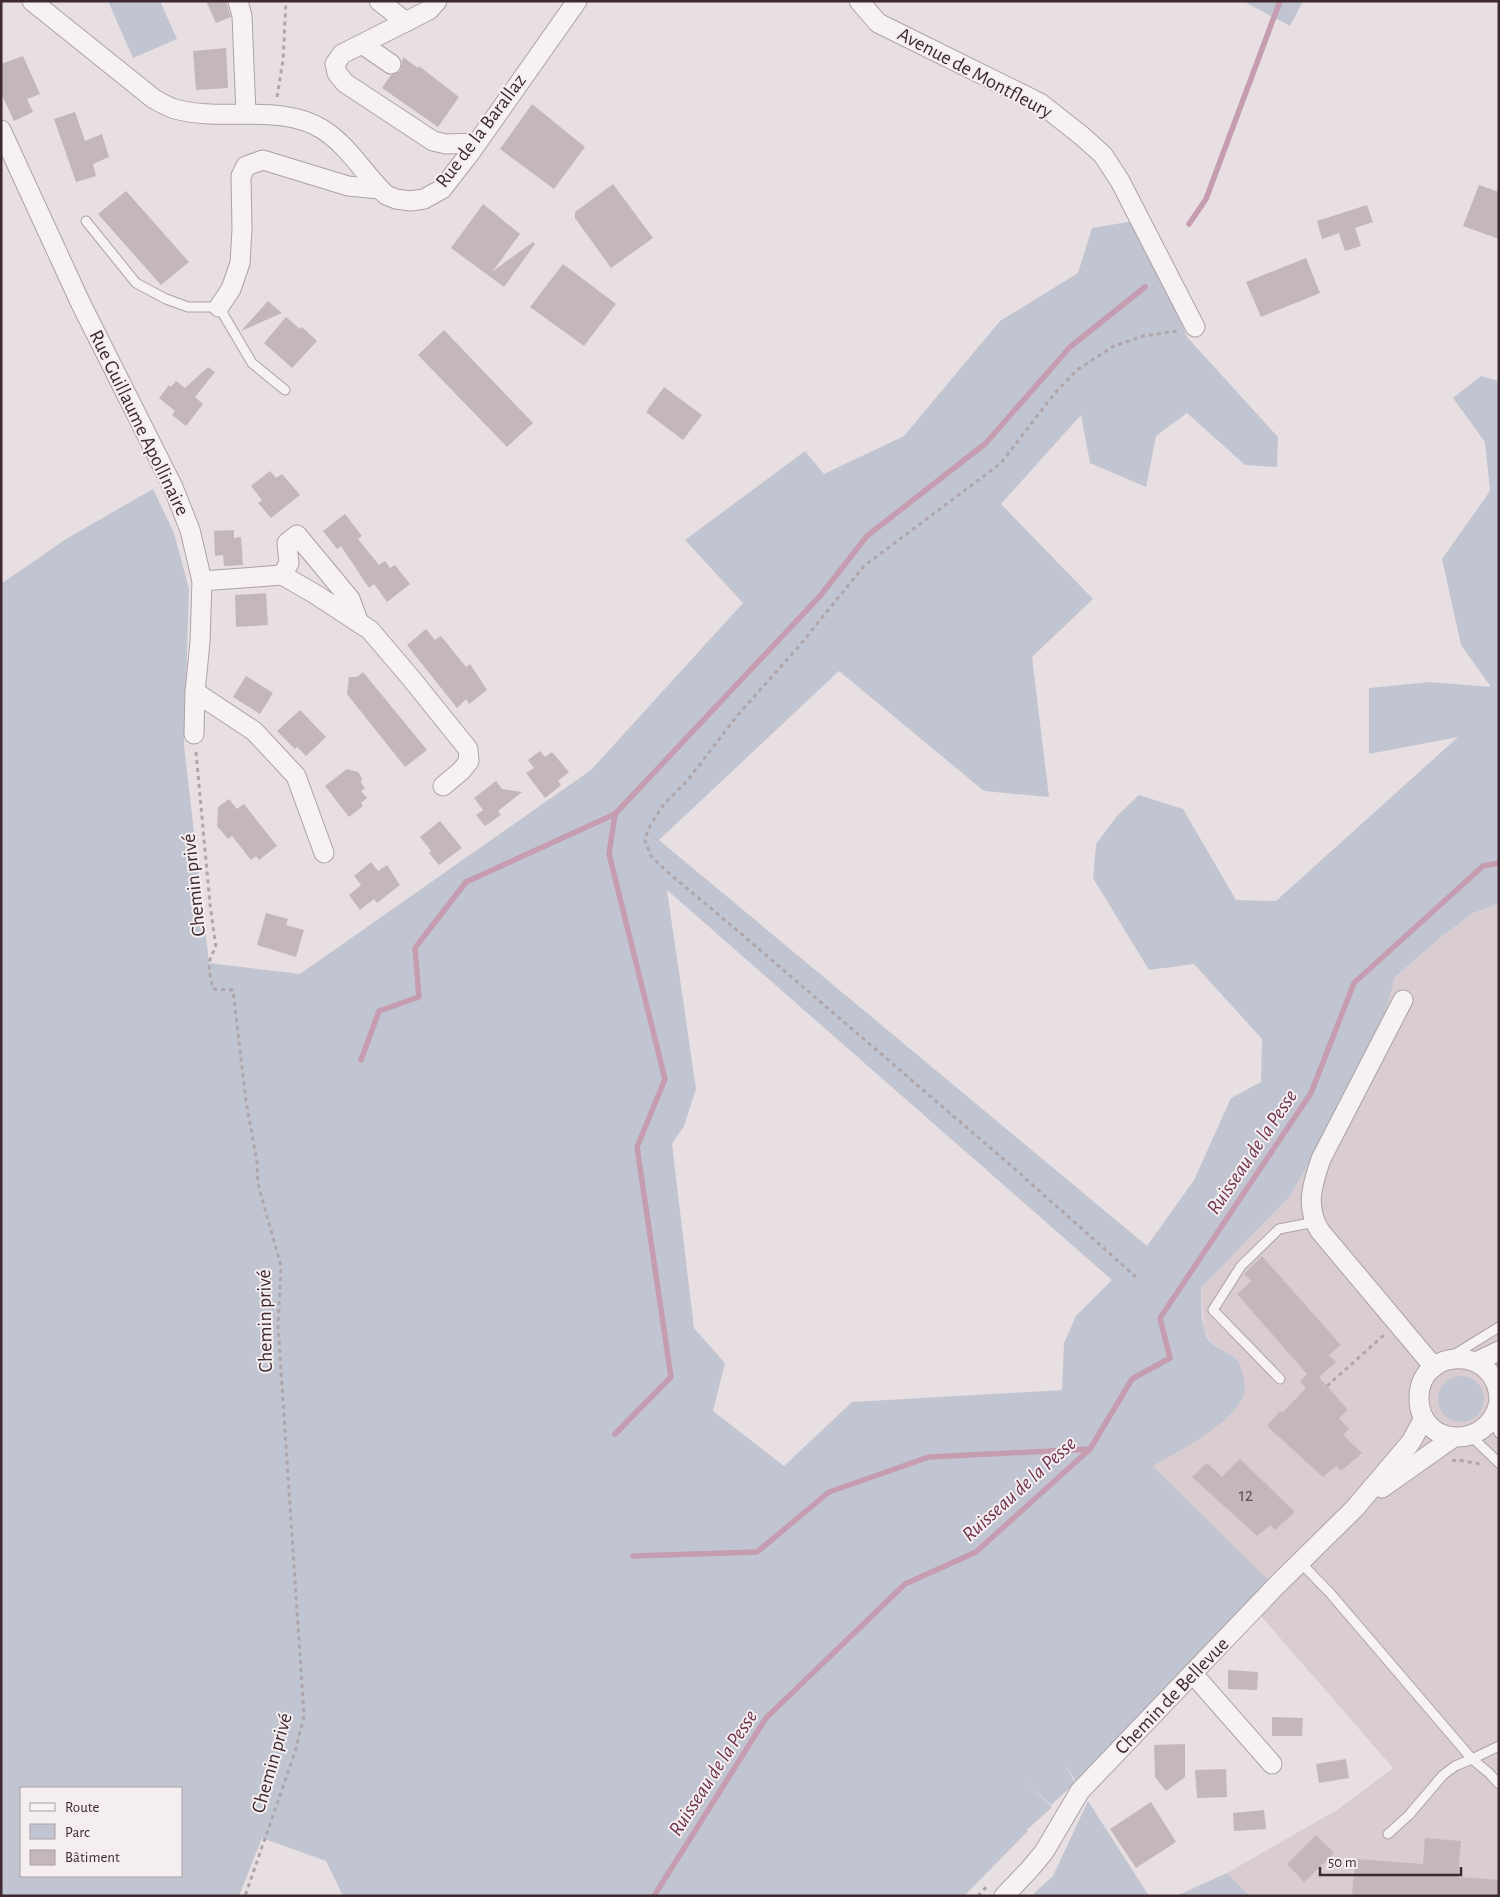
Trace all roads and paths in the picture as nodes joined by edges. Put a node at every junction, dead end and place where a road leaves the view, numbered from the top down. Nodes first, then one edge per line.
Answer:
1 (32, 1) edge
2 (238, 1) edge
3 (286, 1) edge
4 (379, 1) edge
5 (437, 1) edge
6 (577, 1) edge
7 (859, 1) edge
8 (406, 22) junction
9 (362, 44) junction
10 (391, 64) dead end
11 (246, 114) junction
12 (274, 115) junction
13 (1, 130) edge
14 (476, 143) junction
15 (380, 189) junction
16 (86, 220) dead end
17 (219, 307) junction
18 (1195, 327) joint
19 (285, 390) dead end
20 (282, 576) junction
21 (202, 581) junction
22 (359, 623) junction
23 (194, 692) junction
24 (194, 734) joint
25 (443, 786) dead end
26 (324, 853) dead end
27 (1403, 1000) dead end
28 (1315, 1222) junction
29 (1136, 1277) dead end
30 (1398, 1324) junction
31 (1499, 1327) edge
32 (1499, 1351) edge
33 (1476, 1362) junction
34 (1439, 1364) junction
35 (1280, 1380) dead end
36 (1327, 1386) dead end
37 (1497, 1403) edge
38 (1424, 1418) junction
39 (1462, 1437) junction
40 (1497, 1461) edge
41 (1449, 1462) dead end
42 (1355, 1508) junction
43 (1300, 1562) junction
44 (1193, 1674) junction
45 (1499, 1746) edge
46 (1472, 1759) junction
47 (1272, 1764) dead end
48 (1499, 1784) edge
49 (1388, 1834) dead end
50 (244, 1896) edge
51 (1004, 1896) edge

1 - 11 street, Rue de la Barallaz
2 - 11 street
3 - 12 path
4 - 8 street
5 - 8 street
6 - 14 street, Rue de la Barallaz
7 - 18 street, Avenue de Montfleury
8 - 9 street
9 - 10 street
9 - 14 street
11 - 12 street, Rue de la Barallaz
12 - 15 street, Rue de la Barallaz
13 - 21 street, Rue Guillaume Apollinaire
14 - 15 street, Rue de la Barallaz
15 - 17 street
16 - 17 lane
17 - 19 lane
18 - 29 path
20 - 21 street
20 - 22 street
20 - 22 street
21 - 23 street, Rue Guillaume Apollinaire
22 - 25 street
23 - 24 street, Rue Guillaume Apollinaire
23 - 26 street
24 - 50 path, Chemin privé
27 - 28 street
28 - 30 street
28 - 35 lane
30 - 34 street
30 - 36 path
31 - 34 lane
32 - 33 street
33 - 34 street
33 - 37 street
34 - 38 street
37 - 39 street
38 - 39 street
38 - 42 street, Chemin de Bellevue
39 - 40 lane
39 - 42 street, Chemin de Bellevue
40 - 41 path
42 - 43 street, Chemin de Bellevue
43 - 44 street, Chemin de Bellevue
43 - 46 lane
44 - 47 street
44 - 51 street, Chemin de Bellevue
45 - 46 lane
46 - 48 lane
46 - 49 lane

